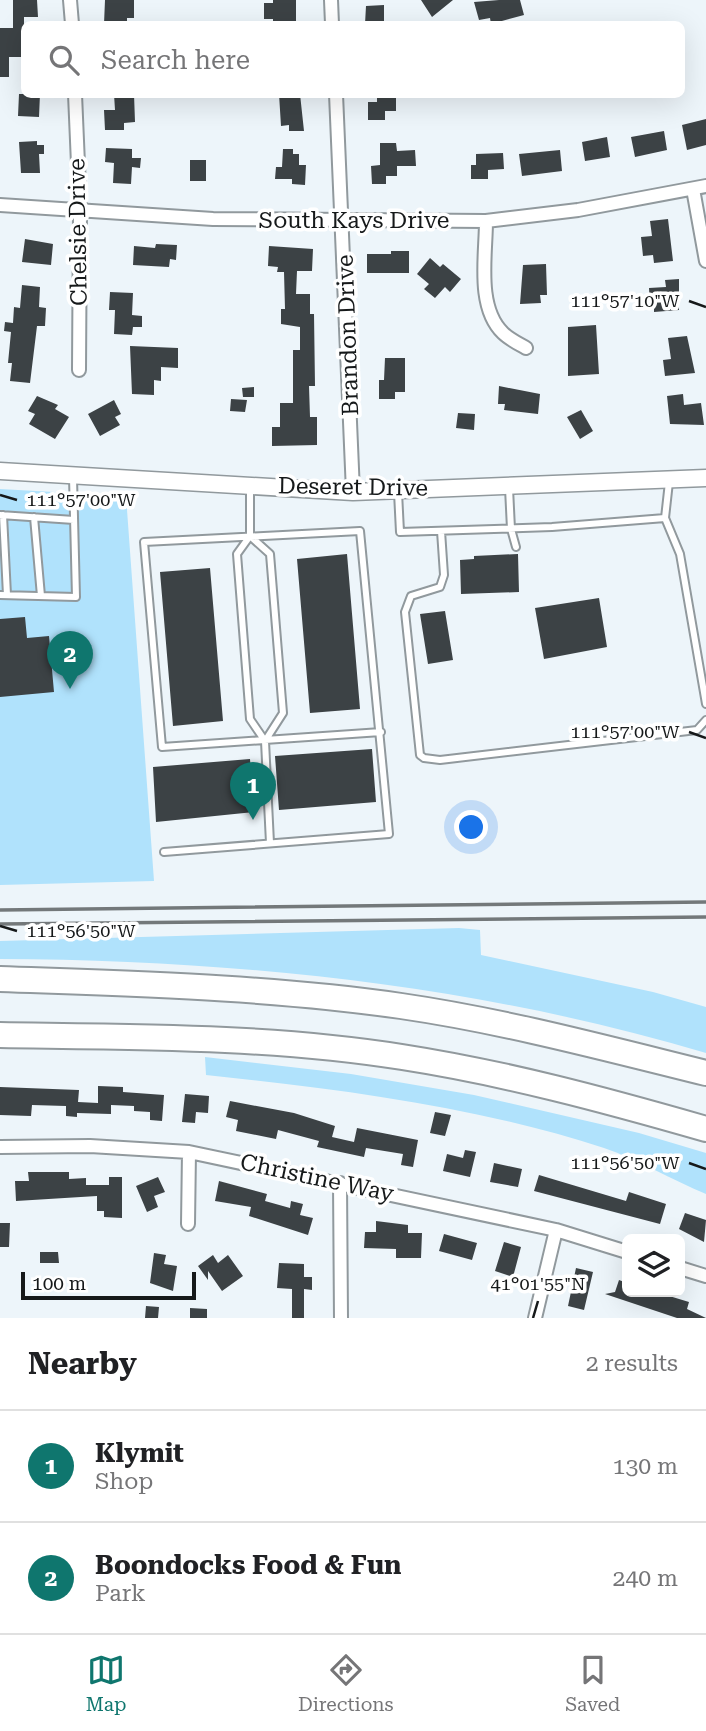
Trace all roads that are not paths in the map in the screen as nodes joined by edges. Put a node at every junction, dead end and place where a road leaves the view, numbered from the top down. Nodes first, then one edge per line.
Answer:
1 (71, 0) edge
2 (331, 0) edge
3 (72, 21) edge
4 (332, 21) edge
5 (75, 98) edge
6 (337, 98) edge
7 (700, 188) edge
8 (0, 205) edge
9 (80, 211) junction
10 (344, 220) junction
11 (486, 221) junction
12 (706, 261) edge
13 (526, 348) dead end
14 (79, 370) dead end
15 (0, 471) edge
16 (73, 475) junction
17 (706, 478) edge
18 (668, 480) junction
19 (250, 486) junction
20 (509, 486) junction
21 (398, 490) junction
22 (353, 492) junction
23 (2, 515) edge
24 (34, 517) junction
25 (665, 518) junction
26 (74, 520) junction
27 (511, 528) junction
28 (441, 531) junction
29 (250, 536) junction
30 (516, 547) dead end
31 (4, 595) edge
32 (41, 596) junction
33 (706, 704) edge
34 (706, 720) edge
35 (381, 732) junction
36 (265, 741) junction
37 (270, 843) junction
38 (164, 852) dead end
39 (0, 979) edge
40 (0, 1035) edge
41 (706, 1073) edge
42 (706, 1129) edge
43 (0, 1147) edge
44 (189, 1152) junction
45 (340, 1183) junction
46 (188, 1224) dead end
47 (556, 1230) junction
48 (622, 1250) edge
49 (685, 1270) edge
50 (706, 1276) edge
51 (341, 1318) edge
52 (535, 1318) edge

1 - 3 street
2 - 4 street
5 - 9 street, Chelsie Drive
6 - 10 street, Brandon Drive
7 - 11 street, South Kays Drive
7 - 12 street
8 - 9 street, South Kays Drive
9 - 10 street, South Kays Drive
9 - 14 street, Chelsie Drive
10 - 11 street, South Kays Drive
10 - 22 street, Brandon Drive
11 - 13 street
15 - 16 street, Deseret Drive
16 - 19 street, Deseret Drive
16 - 26 lane
17 - 18 street, Deseret Drive
18 - 20 street, Deseret Drive
18 - 25 lane
19 - 22 street, Deseret Drive
19 - 29 lane
20 - 21 street, Deseret Drive
20 - 27 lane
21 - 22 street, Deseret Drive
21 - 28 lane
23 - 24 lane
23 - 31 lane
24 - 26 lane
24 - 32 lane
25 - 27 lane
25 - 33 lane
26 - 32 lane
27 - 28 lane
27 - 30 lane
28 - 34 lane
29 - 35 lane
29 - 36 lane
29 - 36 lane
29 - 36 lane
31 - 32 lane
35 - 36 lane
35 - 37 lane
36 - 37 lane
37 - 38 lane
39 - 41 highway
40 - 42 highway
43 - 44 street, Christine Way
44 - 45 street, Christine Way
44 - 46 street
45 - 47 street, Christine Way
45 - 51 street
47 - 48 street, Christine Way
47 - 52 street
49 - 50 street

